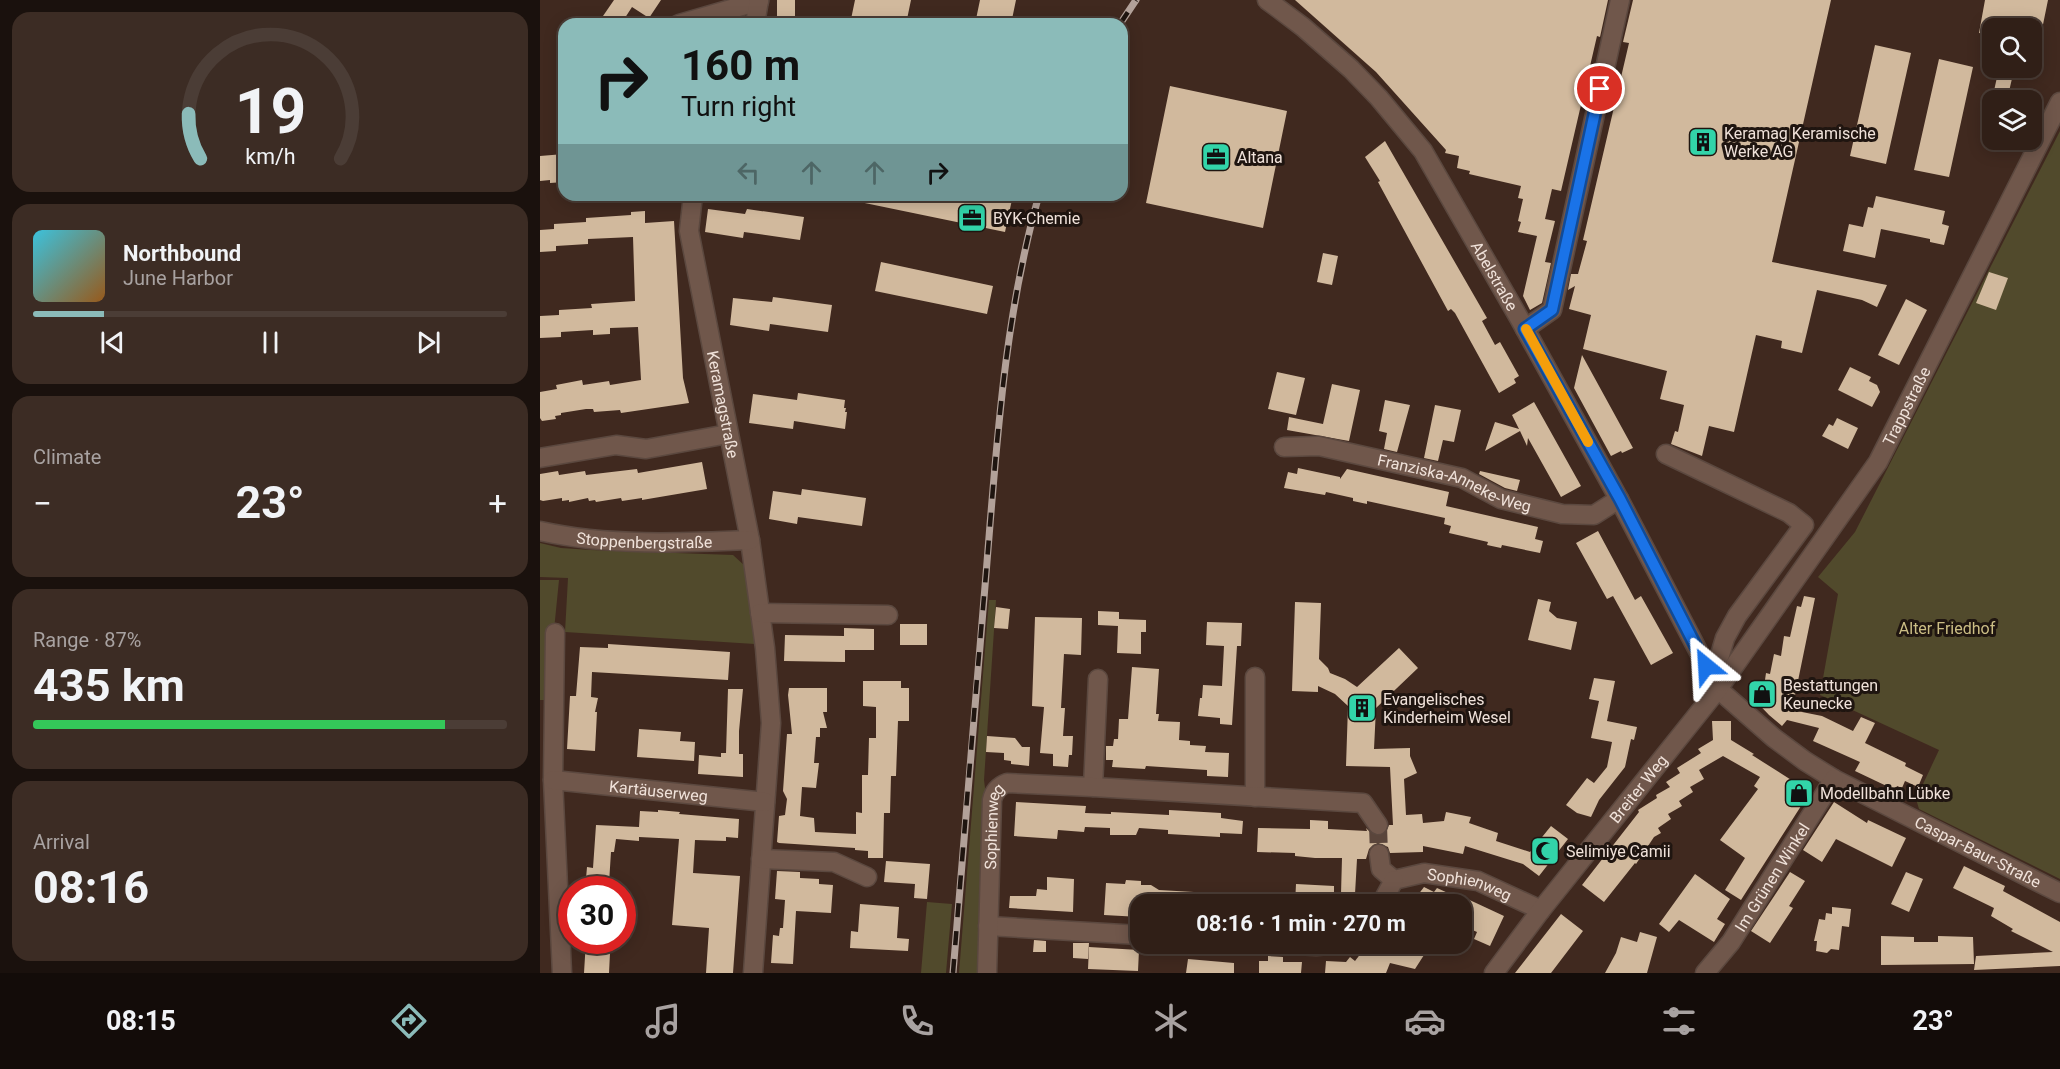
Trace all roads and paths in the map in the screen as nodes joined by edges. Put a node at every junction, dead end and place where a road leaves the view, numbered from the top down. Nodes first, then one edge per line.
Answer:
1 (759, 0) edge
2 (1267, 0) edge
3 (1620, 0) edge
4 (699, 18) edge
5 (756, 18) edge
6 (2060, 102) edge
7 (692, 201) edge
8 (1525, 329) junction
9 (729, 434) junction
10 (1284, 447) dead end
11 (1666, 454) dead end
12 (540, 458) edge
13 (1620, 499) junction
14 (540, 531) edge
15 (750, 540) junction
16 (760, 613) junction
17 (888, 615) dead end
18 (555, 633) dead end
19 (1706, 666) junction
20 (1255, 677) dead end
21 (1098, 679) dead end
22 (1718, 690) junction
23 (1834, 779) junction
24 (554, 780) junction
25 (1094, 786) junction
26 (1255, 797) junction
27 (765, 802) junction
28 (1378, 825) tunnel mouth
29 (1379, 854) tunnel mouth
30 (761, 859) junction
31 (867, 877) dead end
32 (1394, 880) junction
33 (2060, 893) edge
34 (1386, 894) edge
35 (1541, 910) junction
36 (988, 926) junction
37 (1130, 934) edge
38 (562, 973) edge
39 (753, 973) edge
40 (987, 973) edge
41 (1494, 973) edge
42 (1705, 973) edge

1 - 4 street
1 - 5 street
2 - 8 street, Abelstraße
3 - 8 street
6 - 22 street, Trappstraße
7 - 9 street, Keramagstraße
8 - 13 street, Abelstraße
9 - 12 street
9 - 15 street, Keramagstraße
10 - 13 street, Franziska-Anneke-Weg
11 - 19 street
13 - 19 street, Abelstraße
14 - 15 street, Stoppenbergstraße
15 - 16 street, Keramagstraße
16 - 17 street
16 - 27 street, Keramagstraße
18 - 24 street
19 - 22 street, Abelstraße
20 - 26 street
21 - 25 street
22 - 23 street, Caspar-Baur-Straße
22 - 35 street, Breiter Weg
23 - 33 street, Caspar-Baur-Straße
23 - 42 street, Im Grünen Winkel
24 - 27 street, Kartäuserweg
24 - 38 street
25 - 26 street, Sophienweg
25 - 36 street, Sophienweg
26 - 28 street, Sophienweg
27 - 30 street, Keramagstraße
29 - 32 street
30 - 31 street
30 - 39 street, Keramagstraße
32 - 34 street
32 - 35 street, Sophienweg
35 - 41 street, Breiter Weg
36 - 37 street
36 - 40 street, Sophienweg

